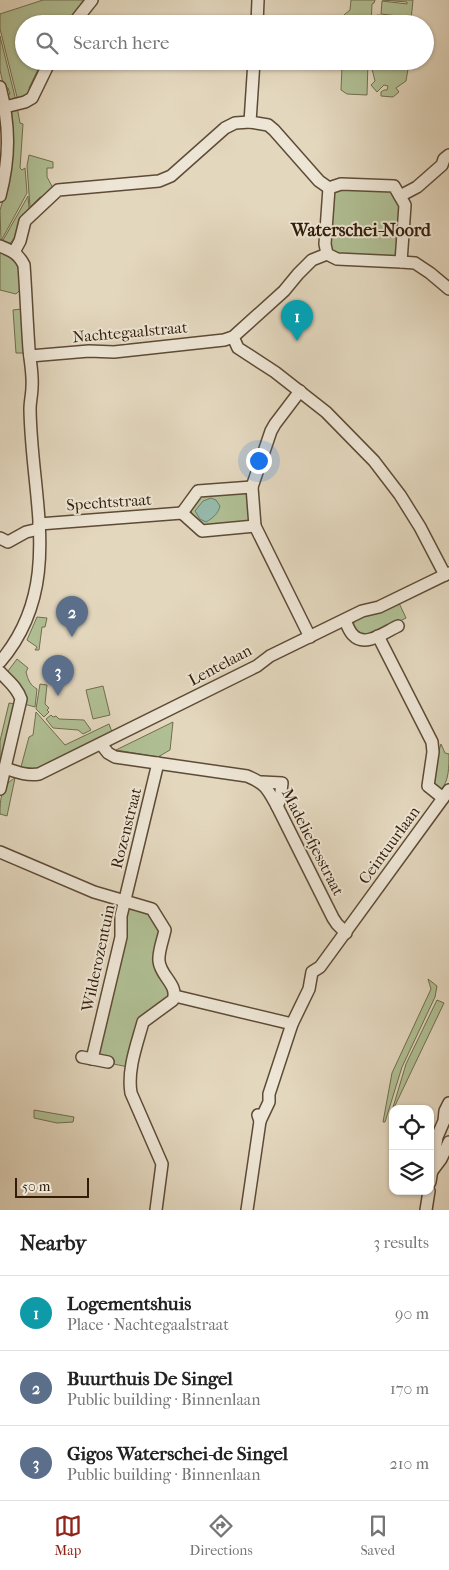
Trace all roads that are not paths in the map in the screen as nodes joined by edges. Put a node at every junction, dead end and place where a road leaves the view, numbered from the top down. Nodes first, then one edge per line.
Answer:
1 (92, 0) edge
2 (258, 0) edge
3 (80, 15) edge
4 (257, 15) edge
5 (46, 70) edge
6 (253, 70) edge
7 (0, 87) edge
8 (5, 107) junction
9 (250, 122) junction
10 (449, 155) edge
11 (329, 188) junction
12 (0, 196) edge
13 (400, 196) junction
14 (0, 246) edge
15 (14, 252) junction
16 (327, 254) junction
17 (401, 262) junction
18 (449, 289) edge
19 (233, 337) junction
20 (30, 356) junction
21 (300, 391) junction
22 (252, 487) junction
23 (182, 513) junction
24 (39, 526) junction
25 (255, 526) junction
26 (0, 538) edge
27 (447, 574) edge
28 (345, 620) junction
29 (398, 626) dead end
30 (378, 636) junction
31 (310, 637) junction
32 (0, 662) edge
33 (0, 672) edge
34 (101, 744) junction
35 (158, 763) junction
36 (5, 768) junction
37 (0, 790) edge
38 (446, 794) edge
39 (0, 852) edge
40 (125, 900) junction
41 (346, 933) junction
42 (175, 996) junction
43 (292, 1024) junction
44 (108, 1062) dead end
45 (449, 1102) edge
46 (436, 1137) junction
47 (449, 1142) edge
48 (434, 1153) edge
49 (434, 1172) edge
50 (428, 1195) edge
51 (156, 1210) edge
52 (247, 1210) edge
53 (426, 1210) edge

1 - 3 street
2 - 4 street
5 - 8 street
6 - 9 street
7 - 8 street
8 - 12 street
9 - 11 street
9 - 15 street
10 - 13 street
11 - 13 street
11 - 16 street
13 - 17 street
14 - 15 street
15 - 20 street
16 - 17 street
16 - 19 street
17 - 18 street
19 - 20 street, Nachtegaalstraat
19 - 21 street
20 - 24 street
21 - 22 street
21 - 27 street
22 - 23 street
22 - 25 street
23 - 24 street, Spechtstraat
23 - 25 street
24 - 26 street, Spechtstraat
24 - 32 street
25 - 31 street
27 - 28 street, Lentelaan
28 - 30 street
28 - 31 street, Lentelaan
29 - 30 street
30 - 38 street
31 - 34 street, Lentelaan
33 - 36 street
34 - 35 street, Madeliefjesstraat
34 - 36 street, Lentelaan
35 - 40 street, Rozenstraat
35 - 41 street, Madeliefjesstraat
36 - 37 street
38 - 41 street, Ceintuurlaan
39 - 40 street
40 - 42 street, Wilderozentuin
40 - 44 street, Wilderozentuin
41 - 43 street, Ceintuurlaan
42 - 43 street
42 - 51 street
43 - 52 street, Ceintuurlaan
45 - 46 street
46 - 47 street
46 - 48 street
47 - 49 street
50 - 53 street

